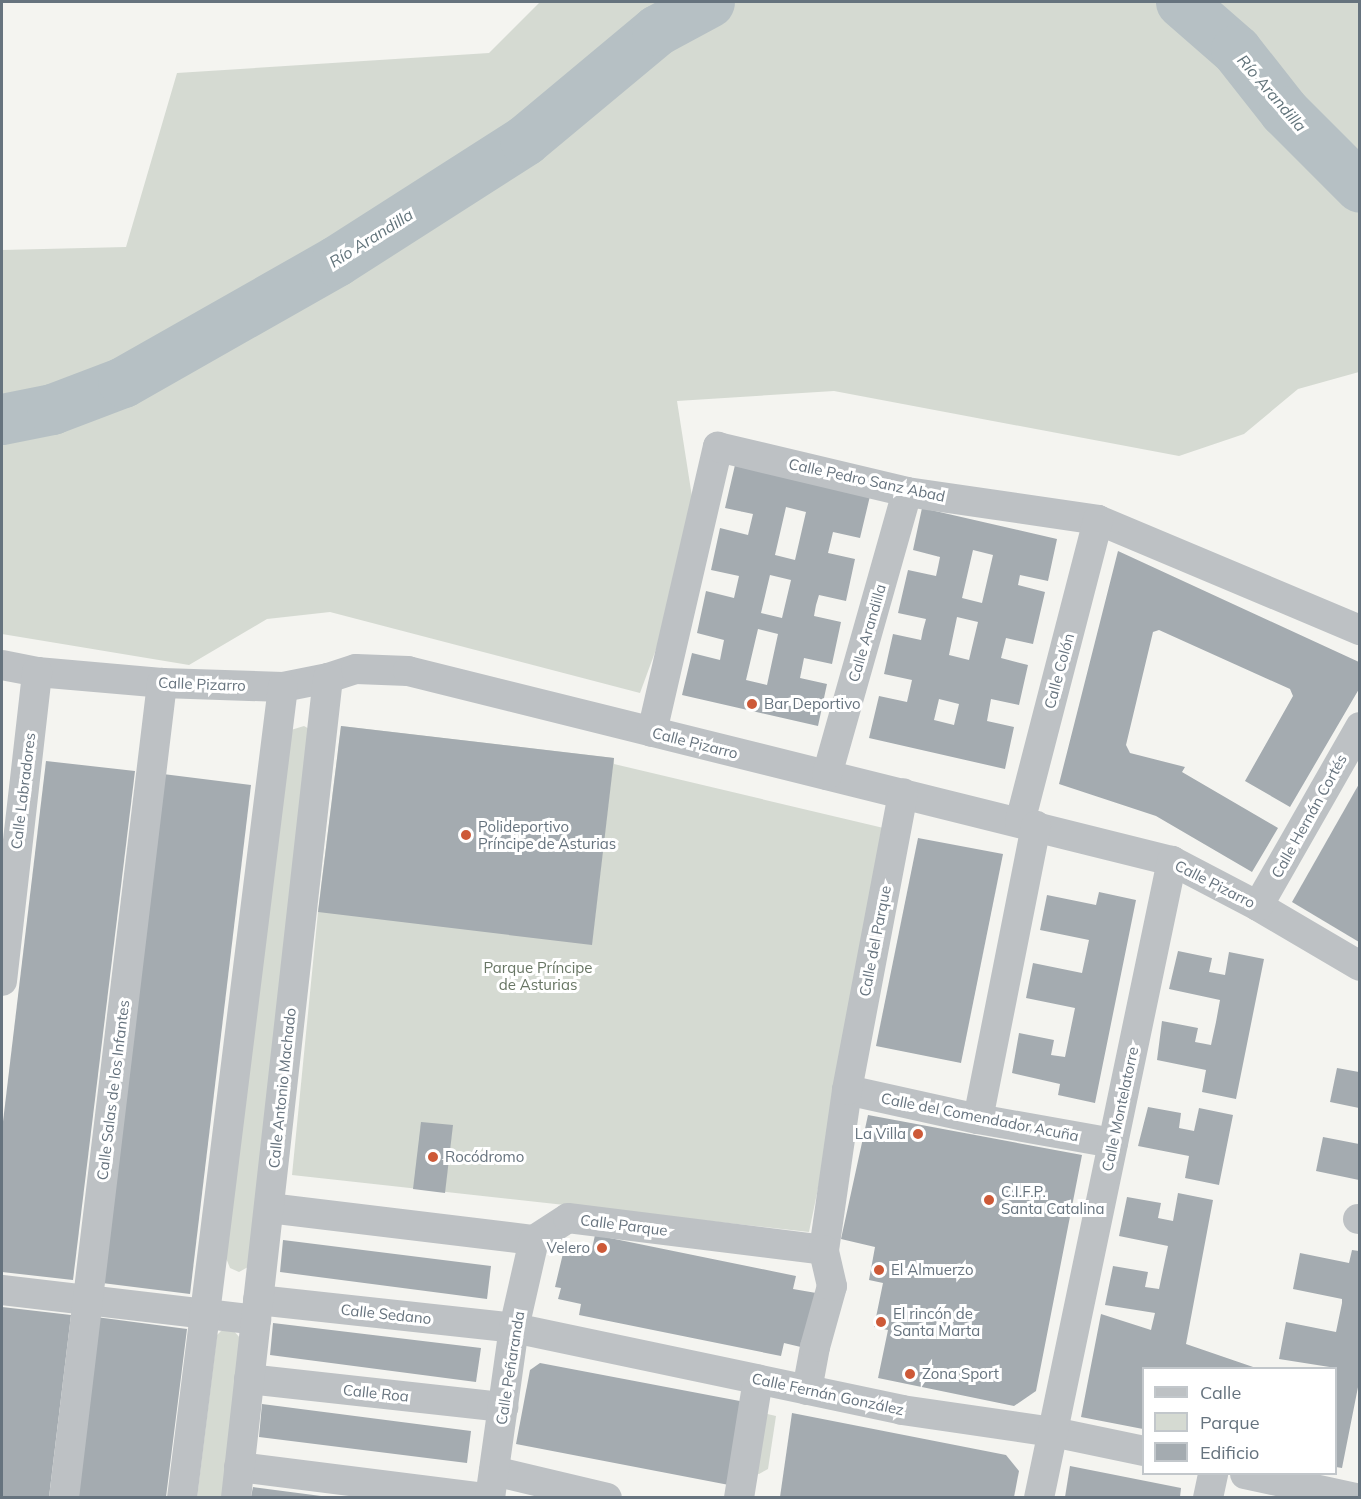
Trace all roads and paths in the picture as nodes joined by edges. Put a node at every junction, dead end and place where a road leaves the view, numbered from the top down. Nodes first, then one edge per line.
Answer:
1 (907, 492) junction
2 (1098, 520) junction
3 (1359, 630) edge
4 (2, 665) edge
5 (37, 672) junction
6 (328, 678) junction
7 (162, 683) junction
8 (283, 687) junction
9 (1359, 727) edge
10 (652, 732) junction
11 (827, 775) junction
12 (903, 793) junction
13 (1028, 824) junction
14 (1172, 861) junction
15 (1258, 906) junction
16 (1359, 966) edge
17 (2, 981) edge
18 (847, 1090) junction
19 (978, 1119) junction
20 (1113, 1143) junction
21 (269, 1208) junction
22 (534, 1240) junction
23 (824, 1250) junction
24 (2, 1290) edge
25 (88, 1301) junction
26 (257, 1310) junction
27 (205, 1315) junction
28 (514, 1328) junction
29 (249, 1378) junction
30 (758, 1380) junction
31 (807, 1390) junction
32 (503, 1407) junction
33 (1053, 1432) junction
34 (1142, 1451) edge
35 (239, 1467) junction
36 (1213, 1475) edge
37 (1254, 1475) edge
38 (490, 1489) edge
39 (64, 1497) edge
40 (182, 1497) edge
41 (236, 1497) edge
42 (607, 1497) edge
43 (739, 1497) edge
44 (1039, 1497) edge
45 (1208, 1497) edge
46 (1356, 1497) edge

1 - 2 street, Calle Pedro Sanz Abad
1 - 10 street, Calle Pedro Sanz Abad
1 - 11 street, Calle Arandilla
2 - 3 street, Calle Pedro Sanz Abad
2 - 13 street, Calle Colón
4 - 5 street, Calle Pizarro
5 - 7 street, Calle Pizarro
5 - 17 street, Calle Labradores
6 - 8 street, Calle Pizarro
6 - 10 street, Calle Pizarro
6 - 21 street, Calle Antonio Machado
7 - 8 street, Calle Pizarro
7 - 25 street, Calle Salas de los Infantes
8 - 27 street
9 - 15 street, Calle Hernán Cortés
10 - 11 street, Calle Pizarro
11 - 12 street, Calle Pizarro
12 - 13 street, Calle Pizarro
12 - 18 street, Calle del Parque
13 - 14 street, Calle Pizarro
13 - 19 street, Calle Colón
14 - 15 street, Calle Pizarro
14 - 20 street, Calle Montelatorre
15 - 16 street, Calle Pizarro
18 - 19 street, Calle del Comendador Acuña
18 - 23 street
19 - 20 street, Calle del Comendador Acuña
20 - 33 street, Calle Montelatorre
21 - 22 street
21 - 26 street, Calle Antonio Machado
22 - 23 street, Calle Parque
22 - 28 street, Calle Peñaranda
23 - 31 street
24 - 25 street, Calle Sedano
25 - 27 street, Calle Sedano
25 - 39 street, Calle Salas de los Infantes
26 - 27 street, Calle Sedano
26 - 28 street, Calle Sedano
26 - 29 street, Calle Antonio Machado
27 - 40 street
28 - 30 street, Calle Fernán González
28 - 32 street, Calle Peñaranda
29 - 32 street, Calle Roa
29 - 35 street, Calle Antonio Machado
30 - 31 street, Calle Fernán González
30 - 43 street
31 - 33 street, Calle Fernán González
32 - 38 street, Calle Peñaranda
33 - 34 street, Calle Fernán González
33 - 44 street, Calle Montelatorre
35 - 38 street
35 - 41 street, Calle Antonio Machado
36 - 45 street
37 - 46 street
38 - 42 street

